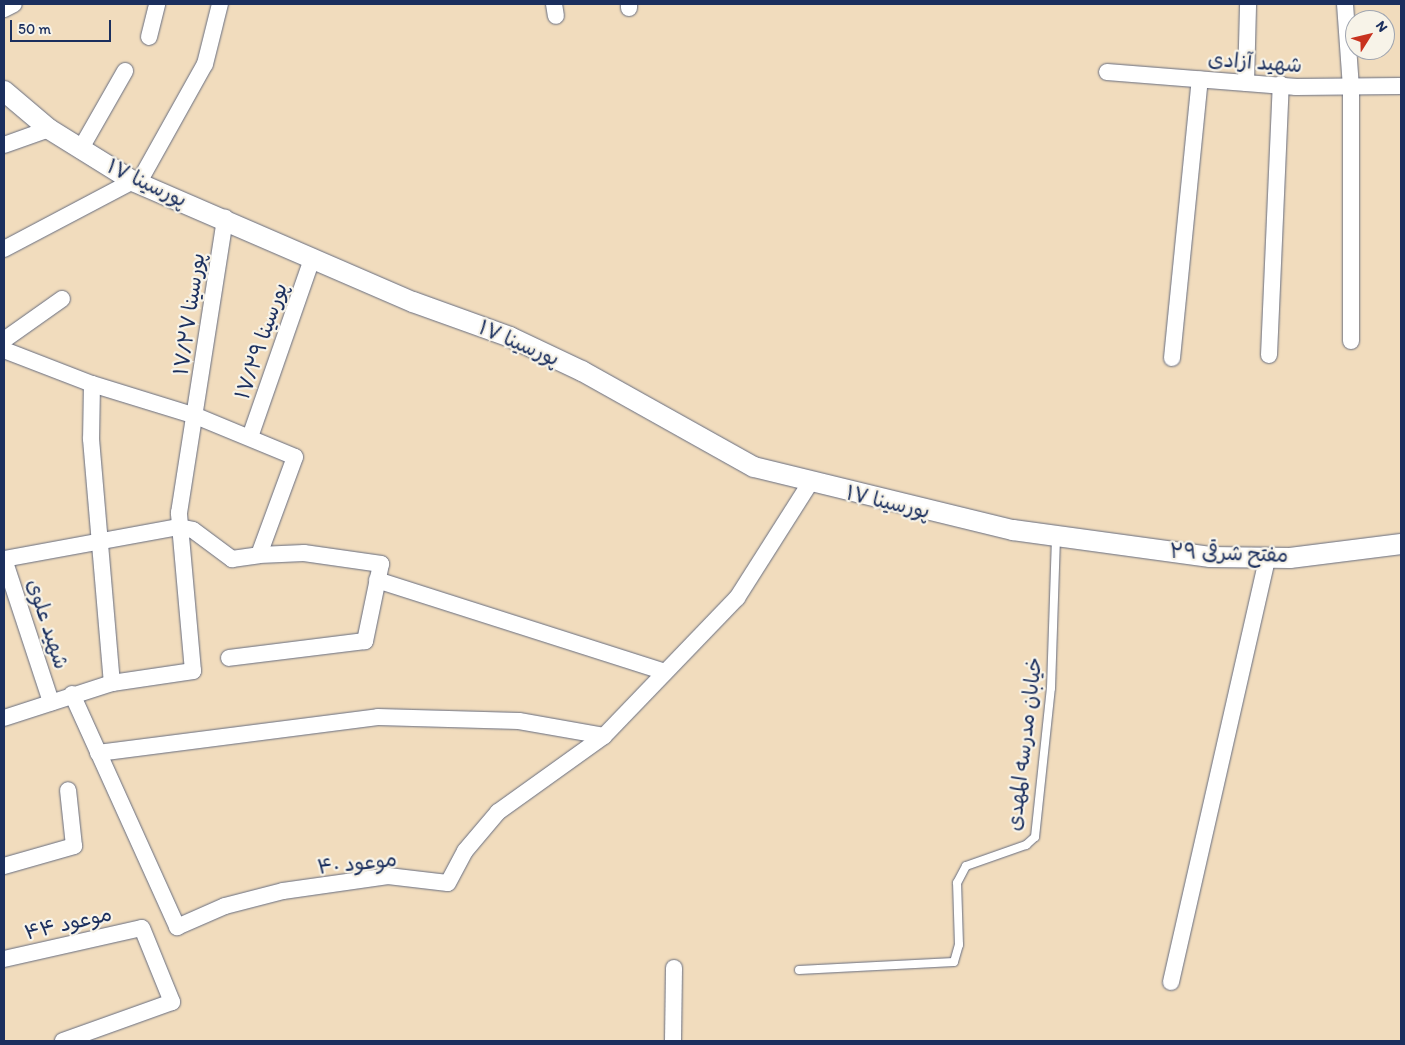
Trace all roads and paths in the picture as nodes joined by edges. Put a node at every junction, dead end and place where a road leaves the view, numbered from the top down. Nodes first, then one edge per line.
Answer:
1 (14, 4) edge
2 (157, 4) edge
3 (220, 4) edge
4 (1248, 4) edge
5 (1345, 4) edge
6 (4, 9) edge
7 (149, 36) dead end
8 (125, 71) dead end
9 (1107, 72) dead end
10 (1200, 79) junction
11 (1246, 83) junction
12 (1282, 84) junction
13 (1401, 86) edge
14 (1351, 87) junction
15 (4, 91) edge
16 (49, 129) junction
17 (4, 145) edge
18 (80, 150) junction
19 (136, 182) junction
20 (225, 218) junction
21 (4, 249) edge
22 (312, 259) junction
23 (62, 299) dead end
24 (4, 340) edge
25 (1351, 341) dead end
26 (4, 350) edge
27 (1269, 355) dead end
28 (1172, 358) dead end
29 (92, 384) junction
30 (196, 416) junction
31 (250, 437) junction
32 (810, 483) junction
33 (179, 527) junction
34 (1056, 537) junction
35 (98, 543) junction
36 (1401, 544) edge
37 (259, 555) junction
38 (1267, 558) junction
39 (4, 559) edge
40 (377, 580) junction
41 (228, 658) dead end
42 (662, 671) junction
43 (112, 683) junction
44 (72, 694) junction
45 (51, 702) junction
46 (4, 718) edge
47 (604, 736) junction
48 (98, 753) junction
49 (68, 790) dead end
50 (4, 864) edge
51 (4, 959) edge
52 (674, 968) dead end
53 (799, 970) dead end
54 (1171, 982) dead end
55 (63, 1041) edge
56 (673, 1041) edge

1 - 6 street
2 - 7 street
3 - 19 street
4 - 11 street
5 - 14 street
8 - 18 street
9 - 10 street, شهید آزادی
10 - 11 street, شهید آزادی
10 - 28 street
11 - 12 street, شهید آزادی
12 - 14 street, شهید آزادی
12 - 27 street
13 - 14 street, شهید آزادی
14 - 25 street
15 - 16 street, پورسینا ۱۷
16 - 17 street
16 - 18 street, پورسینا ۱۷
18 - 19 street, پورسینا ۱۷
19 - 20 street, پورسینا ۱۷
19 - 21 street
20 - 22 street, پورسینا ۱۷
20 - 30 street, پورسینا ۱۷/۲۷
22 - 31 street, پورسینا ۱۷/۲۹
22 - 32 street, پورسینا ۱۷
23 - 24 street
26 - 29 street
29 - 30 street
29 - 35 street
30 - 31 street
30 - 33 street, پورسینا ۱۷/۲۷
31 - 37 street
32 - 34 street, پورسینا ۱۷
32 - 42 street
33 - 35 street
33 - 37 street
33 - 43 street, پورسینا ۱۷/۲۷
34 - 38 street, مفتح شرقی ۲۹
34 - 53 lane, خیابان مدرسه المهدی
35 - 39 street
35 - 43 street
36 - 38 street, مفتح شرقی ۲۹
37 - 40 street
38 - 54 street
39 - 45 street, شهید علوی
40 - 41 street
40 - 42 street
42 - 47 street
43 - 44 street
44 - 45 street
44 - 48 street
45 - 46 street
47 - 48 street
47 - 48 street, موعود ۴۰
49 - 50 street
51 - 55 street, موعود ۴۴
52 - 56 street

